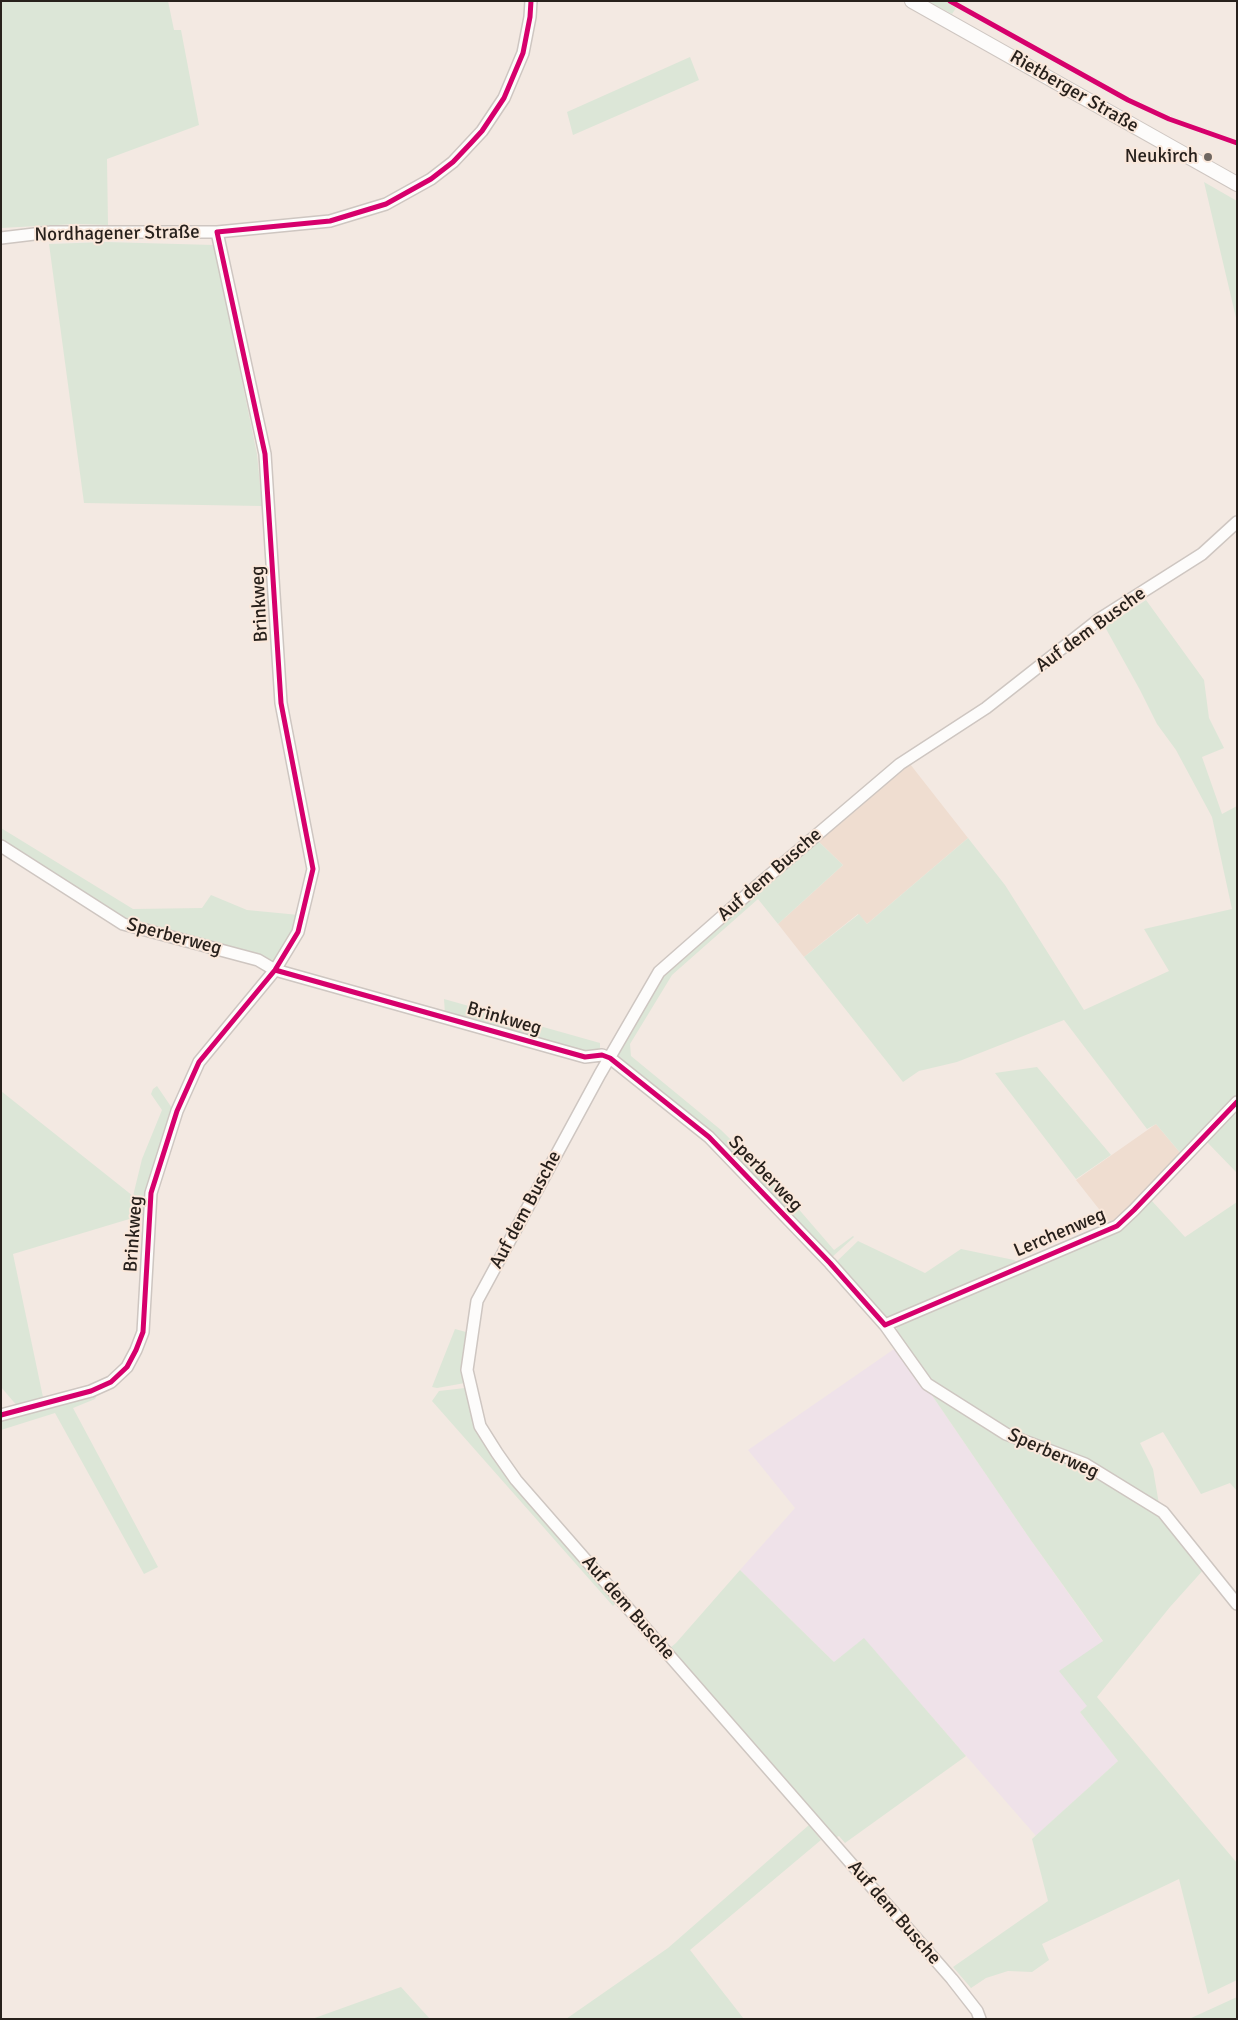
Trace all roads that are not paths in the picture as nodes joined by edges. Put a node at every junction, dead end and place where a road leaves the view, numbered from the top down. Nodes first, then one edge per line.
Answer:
1 (531, 1) edge
2 (912, 1) edge
3 (1237, 184) edge
4 (217, 232) junction
5 (1, 238) edge
6 (1237, 522) edge
7 (1, 846) edge
8 (275, 970) junction
9 (585, 1057) junction
10 (610, 1058) junction
11 (600, 1074) junction
12 (1237, 1102) edge
13 (885, 1325) junction
14 (1, 1415) edge
15 (1237, 1604) edge
16 (980, 2019) edge

1 - 4 street, Nordhagener Straße
2 - 3 main road, Rietberger Straße
4 - 5 street, Nordhagener Straße
4 - 8 street, Brinkweg
6 - 10 street, Auf dem Busche
7 - 8 street, Sperberweg
8 - 9 street, Brinkweg
8 - 14 street, Brinkweg
9 - 10 street, Brinkweg
9 - 11 street
10 - 11 street, Auf dem Busche
10 - 13 street, Sperberweg
11 - 16 street, Auf dem Busche
12 - 13 street, Lerchenweg
13 - 15 street, Sperberweg

